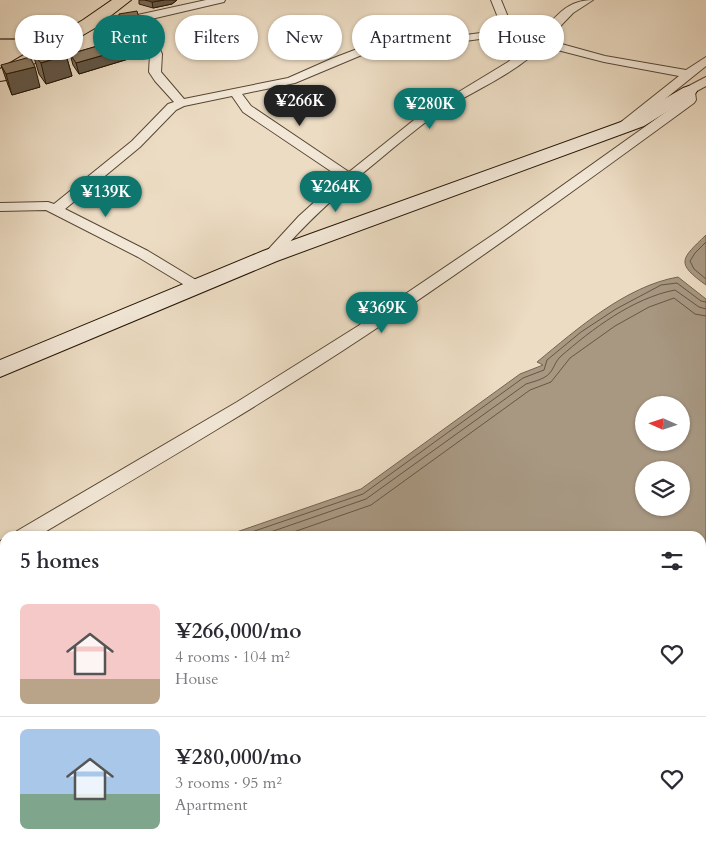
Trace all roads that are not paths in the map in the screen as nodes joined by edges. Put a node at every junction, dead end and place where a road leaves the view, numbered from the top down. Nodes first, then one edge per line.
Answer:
1 (98, 0) edge
2 (123, 0) edge
3 (220, 0) edge
4 (496, 0) edge
5 (588, 0) edge
6 (154, 15) edge
7 (502, 15) edge
8 (562, 15) edge
9 (89, 24) junction
10 (93, 25) edge
11 (479, 36) edge
12 (564, 47) edge
13 (0, 59) edge
14 (156, 60) edge
15 (518, 60) edge
16 (706, 60) edge
17 (0, 76) edge
18 (706, 81) edge
19 (689, 83) junction
20 (235, 93) junction
21 (181, 103) junction
22 (350, 178) junction
23 (0, 207) edge
24 (56, 210) junction
25 (270, 256) junction
26 (196, 287) junction
27 (0, 369) edge
28 (31, 531) edge

1 - 13 main road
2 - 9 main road
3 - 6 street
4 - 7 street
5 - 8 street
9 - 10 street
9 - 17 main road
11 - 20 street
12 - 19 street
14 - 21 street
15 - 22 street
16 - 19 street
18 - 19 street
19 - 25 street
19 - 28 street
20 - 21 street
20 - 22 street
21 - 24 street
22 - 25 street
23 - 24 street
24 - 26 street
25 - 26 street
26 - 27 street

